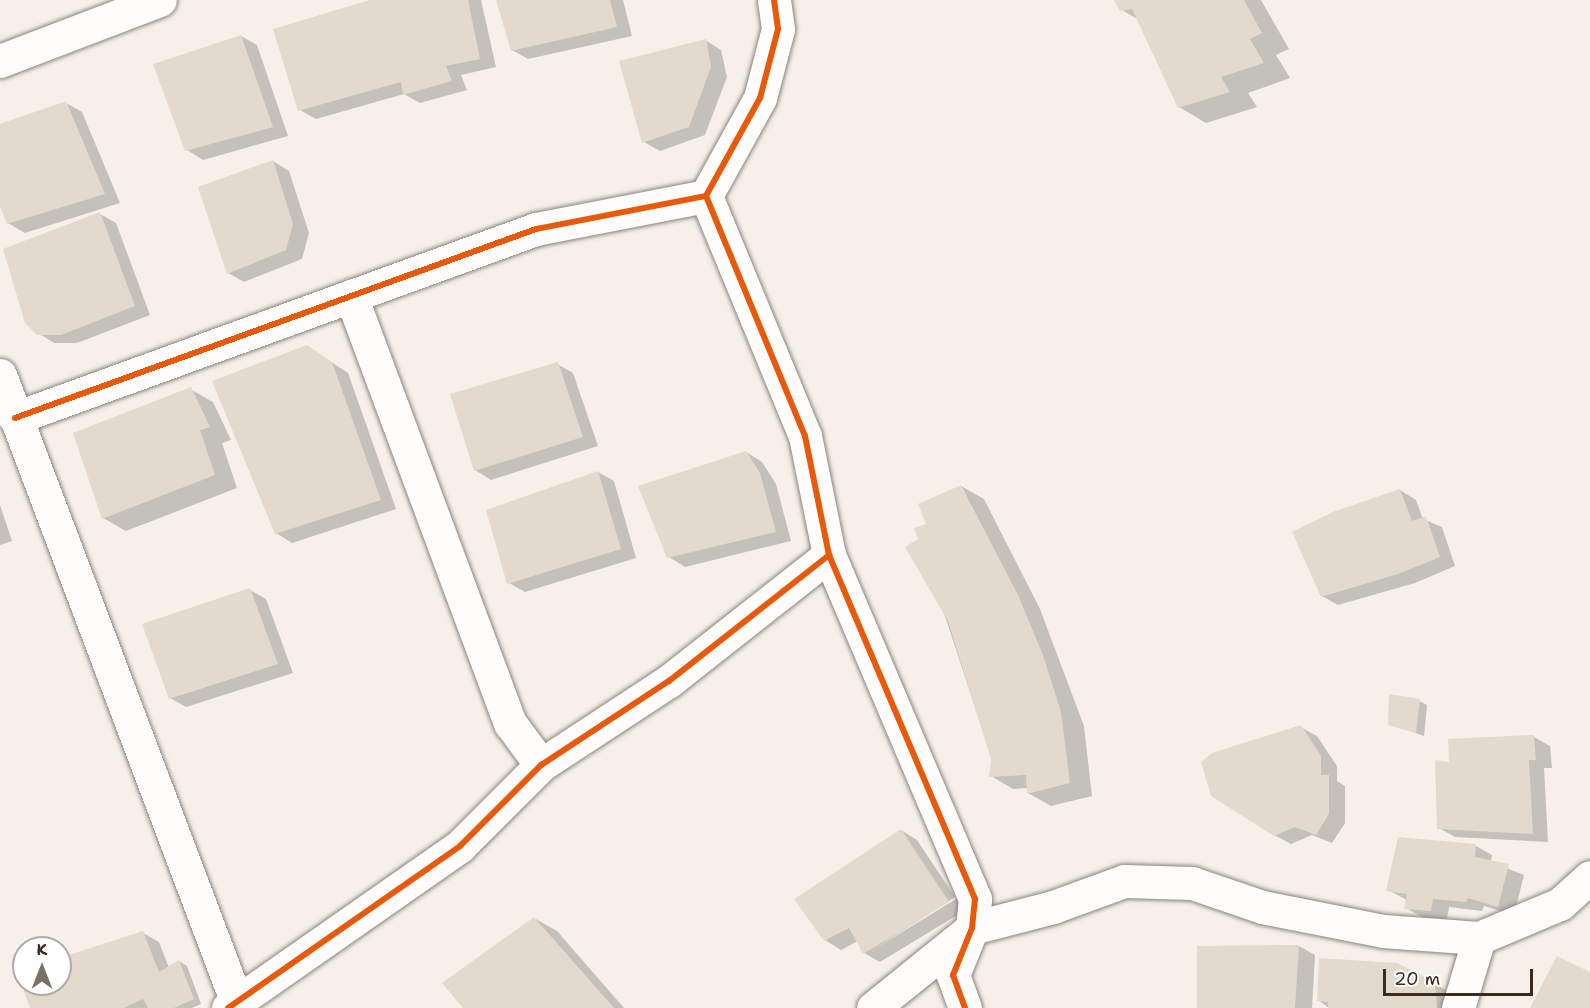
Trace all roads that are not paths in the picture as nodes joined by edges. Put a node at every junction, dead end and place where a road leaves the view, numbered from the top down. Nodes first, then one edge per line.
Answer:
1 (160, 0) edge
2 (774, 0) edge
3 (0, 61) edge
4 (706, 196) junction
5 (351, 296) junction
6 (0, 375) edge
7 (15, 418) junction
8 (829, 555) junction
9 (541, 765) junction
10 (1590, 877) edge
11 (972, 928) junction
12 (1479, 938) junction
13 (234, 1006) edge
14 (873, 1008) edge
15 (965, 1008) edge
16 (1458, 1008) edge

1 - 3 street
2 - 4 street
4 - 5 street
4 - 8 street
5 - 7 street
5 - 9 street
6 - 7 street
7 - 13 street
8 - 9 street
8 - 11 street
9 - 13 street
10 - 12 street
11 - 12 street
11 - 14 street
11 - 15 street
12 - 16 street

